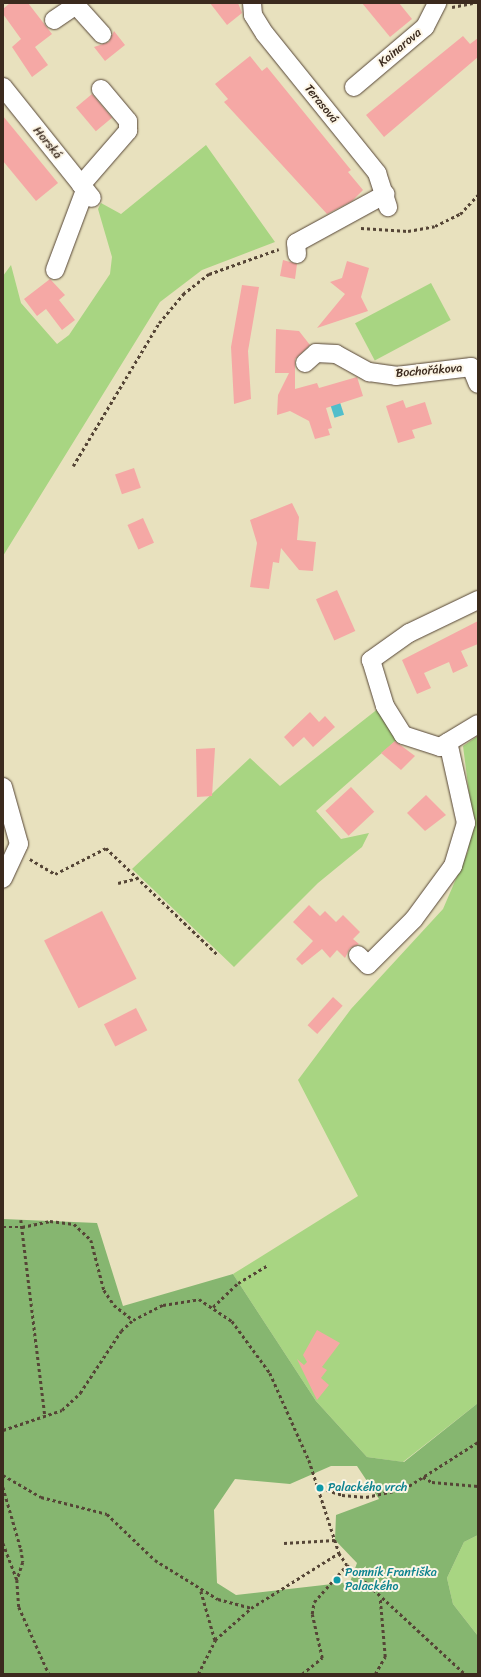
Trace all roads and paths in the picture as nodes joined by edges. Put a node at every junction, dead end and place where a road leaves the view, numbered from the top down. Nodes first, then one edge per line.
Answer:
1 (252, 3) edge
2 (473, 3) edge
3 (75, 4) edge
4 (442, 7) edge
5 (54, 20) dead end
6 (102, 34) dead end
7 (3, 87) edge
8 (354, 87) dead end
9 (101, 89) dead end
10 (86, 191) junction
11 (478, 195) edge
12 (356, 228) dead end
13 (296, 248) joint
14 (55, 270) dead end
15 (305, 363) dead end
16 (478, 384) edge
17 (73, 466) dead end
18 (478, 600) edge
19 (478, 724) edge
20 (448, 742) junction
21 (3, 787) edge
22 (27, 857) dead end
23 (138, 878) junction
24 (3, 879) edge
25 (118, 884) dead end
26 (218, 955) dead end
27 (358, 955) dead end
28 (21, 1220) dead end
29 (3, 1227) edge
30 (22, 1227) junction
31 (268, 1264) dead end
32 (213, 1307) junction
33 (133, 1320) junction
34 (45, 1415) junction
35 (3, 1430) edge
36 (478, 1442) edge
37 (3, 1475) edge
38 (423, 1477) junction
39 (478, 1486) edge
40 (3, 1487) edge
41 (320, 1488) junction
42 (335, 1540) junction
43 (3, 1543) edge
44 (284, 1543) dead end
45 (339, 1553) junction
46 (347, 1565) junction
47 (17, 1580) junction
48 (201, 1590) junction
49 (380, 1598) junction
50 (251, 1608) junction
51 (215, 1640) junction
52 (49, 1674) edge
53 (198, 1674) edge
54 (302, 1674) edge
55 (375, 1674) edge
56 (464, 1674) edge

1 - 13 street, Terasová
2 - 4 path
3 - 5 street
3 - 6 street
4 - 8 street, Kainarova
7 - 10 street, Horská
9 - 10 street
10 - 14 street
11 - 12 path
13 - 17 path
15 - 16 street, Bochořákova
18 - 20 street
19 - 20 street
20 - 27 street
21 - 24 street
22 - 23 path
23 - 25 path
23 - 26 path
28 - 30 path
29 - 30 path
30 - 33 path
30 - 34 path
31 - 32 path
32 - 33 path
32 - 41 path
33 - 34 path
34 - 35 path
36 - 38 path
37 - 48 path
38 - 39 path
38 - 41 path
40 - 47 path
41 - 42 path
42 - 44 path
42 - 45 path
43 - 47 path
45 - 46 path
45 - 50 path
46 - 49 path
46 - 54 path
47 - 52 path
48 - 50 path
48 - 51 path
49 - 55 path
49 - 56 path
50 - 51 path
51 - 53 path

